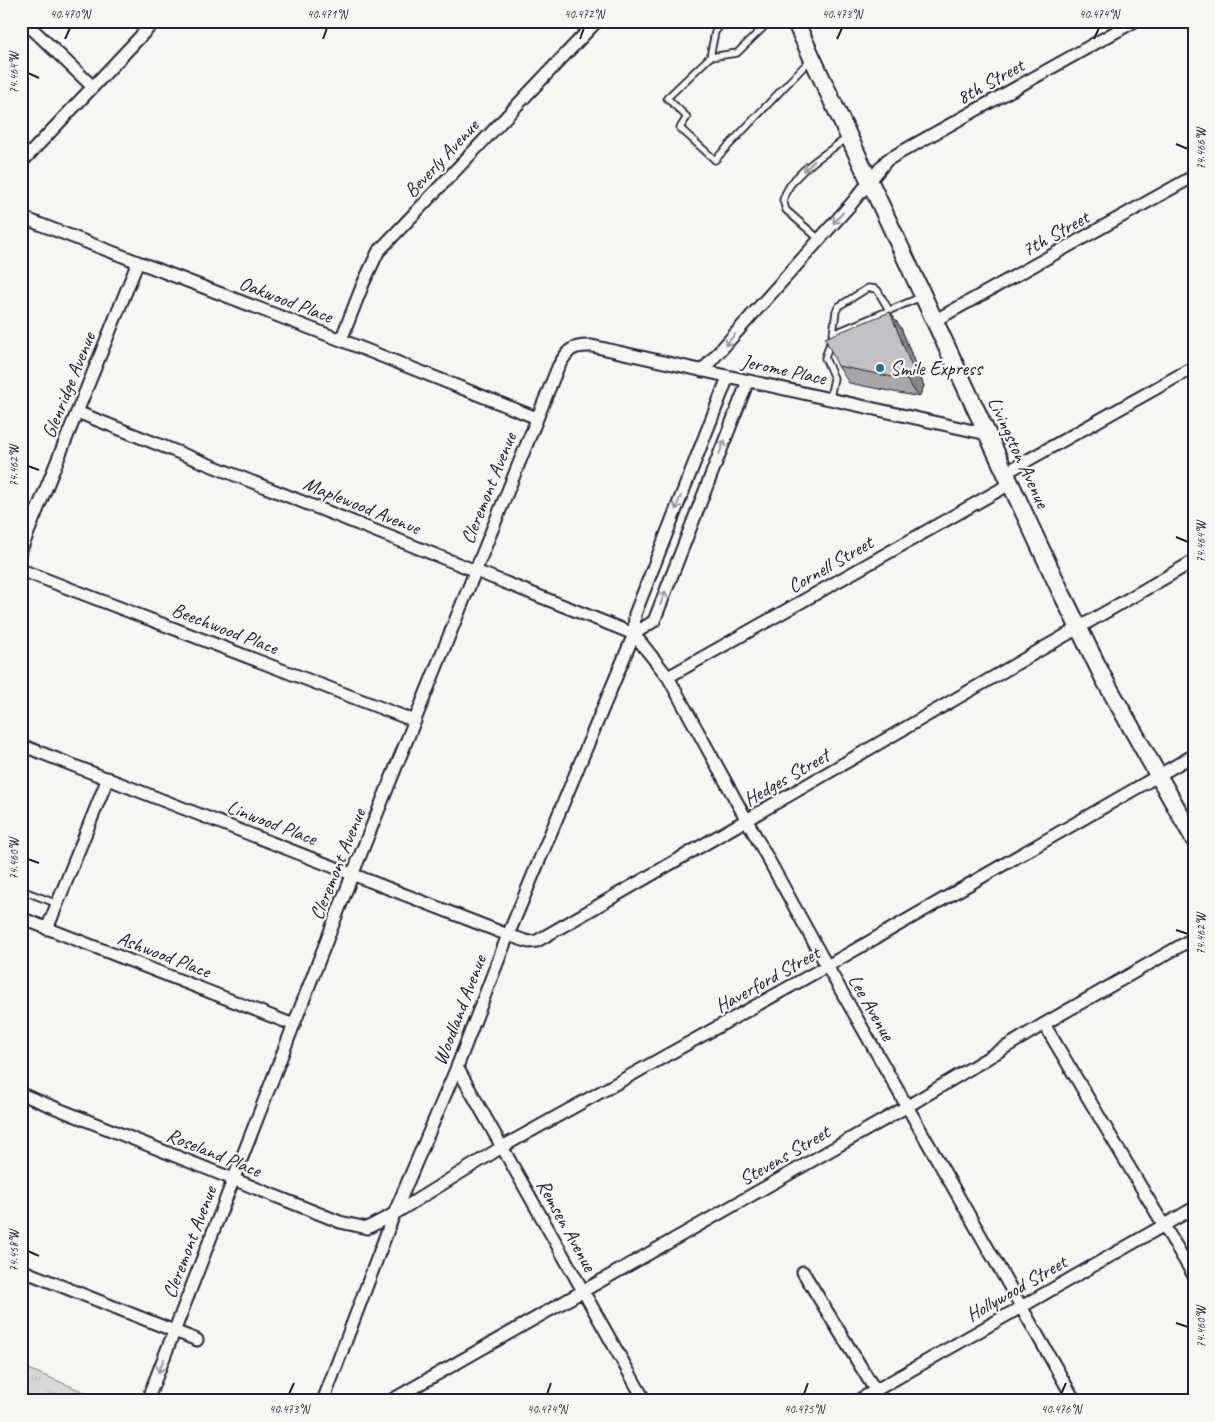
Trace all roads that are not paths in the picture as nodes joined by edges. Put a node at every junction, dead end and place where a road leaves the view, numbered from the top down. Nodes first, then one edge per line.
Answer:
1 (24, 21) edge
2 (155, 21) edge
3 (596, 21) edge
4 (724, 21) edge
5 (770, 21) edge
6 (794, 21) edge
7 (1135, 21) edge
8 (710, 57) junction
9 (812, 59) junction
10 (93, 87) junction
11 (849, 137) junction
12 (21, 163) edge
13 (1194, 176) edge
14 (869, 181) junction
15 (21, 217) edge
16 (818, 239) junction
17 (138, 262) junction
18 (923, 296) junction
19 (889, 310) junction
20 (934, 321) junction
21 (833, 334) junction
22 (342, 340) junction
23 (573, 348) joint
24 (1194, 367) edge
25 (702, 371) junction
26 (728, 376) junction
27 (748, 381) junction
28 (830, 398) junction
29 (77, 412) junction
30 (538, 418) junction
31 (987, 434) junction
32 (1008, 478) junction
33 (21, 550) edge
34 (1194, 561) edge
35 (21, 570) edge
36 (475, 570) junction
37 (1078, 628) junction
38 (634, 634) junction
39 (668, 677) junction
40 (414, 721) junction
41 (21, 745) edge
42 (1194, 755) edge
43 (1158, 775) junction
44 (108, 778) junction
45 (746, 821) junction
46 (1194, 839) edge
47 (353, 873) junction
48 (21, 890) edge
49 (58, 904) junction
50 (21, 918) edge
51 (47, 929) junction
52 (508, 934) junction
53 (1194, 938) edge
54 (827, 966) junction
55 (1044, 1024) junction
56 (294, 1025) junction
57 (457, 1067) junction
58 (21, 1094) edge
59 (908, 1106) junction
60 (502, 1148) junction
61 (233, 1180) junction
62 (1194, 1208) edge
63 (394, 1214) junction
64 (1163, 1225) junction
65 (21, 1270) edge
66 (803, 1272) dead end
67 (1194, 1276) edge
68 (582, 1291) junction
69 (1022, 1306) junction
70 (175, 1331) junction
71 (197, 1340) dead end
72 (875, 1390) junction
73 (1194, 1398) edge
74 (147, 1401) edge
75 (323, 1401) edge
76 (390, 1401) edge
77 (645, 1401) edge
78 (857, 1401) edge
79 (1075, 1401) edge
80 (1189, 1401) edge

1 - 10 street
2 - 10 street
3 - 22 street, Beverly Avenue
4 - 8 lane
5 - 8 lane
6 - 9 main road, Livingston Avenue
7 - 14 street, 8th Street
8 - 9 lane
9 - 11 main road, Livingston Avenue
10 - 12 street
11 - 14 main road, Livingston Avenue
11 -> 16 lane
13 - 20 street, 7th Street
14 -> 16 street, 8th Street
14 - 18 main road, Livingston Avenue
15 - 17 street, Oakwood Place
16 -> 25 street, 8th Street
17 - 22 street, Oakwood Place
17 - 29 street, Glenridge Avenue
18 - 19 lane
18 - 20 main road, Livingston Avenue
19 - 21 lane
19 - 21 lane
20 - 31 main road, Livingston Avenue
21 - 28 lane
22 - 30 street, Oakwood Place
23 - 25 street, Jerome Place
23 - 30 street, Cleremont Avenue
24 - 32 street, Cornell Street
25 - 26 street, Jerome Place
26 - 27 street, Jerome Place
26 -> 38 street, Woodland Avenue
27 - 28 street, Jerome Place
38 -> 27 street
28 - 31 street, Jerome Place
29 - 33 street, Glenridge Avenue
29 - 36 street, Maplewood Avenue
30 - 36 street, Cleremont Avenue
31 - 32 main road, Livingston Avenue
32 - 37 main road, Livingston Avenue
32 - 39 street, Cornell Street
34 - 37 street, Hedges Street
35 - 40 street, Beechwood Place
36 - 38 street, Maplewood Avenue
36 - 40 street, Cleremont Avenue
37 - 43 main road, Livingston Avenue
37 - 45 street, Hedges Street
38 - 39 street, Lee Avenue
38 - 52 street, Woodland Avenue
39 - 45 street, Lee Avenue
40 - 47 street, Cleremont Avenue
41 - 44 street, Linwood Place
42 - 43 street, Haverford Street
43 - 46 main road, Livingston Avenue
43 - 54 street, Haverford Street
44 - 47 street, Linwood Place
44 - 49 street
45 - 52 street, Hedges Street
45 - 54 street, Lee Avenue
47 - 52 street, Linwood Place
47 - 56 street, Cleremont Avenue
48 - 49 lane
49 - 51 street
50 - 51 street, Ashwood Place
51 - 56 street, Ashwood Place
52 - 57 street, Woodland Avenue
53 - 55 street, Stevens Street
54 - 59 street, Lee Avenue
54 - 60 street, Haverford Street
55 - 59 street, Stevens Street
55 - 64 street
56 - 61 street, Cleremont Avenue
57 - 60 street, Remsen Avenue
57 - 63 street, Woodland Avenue
58 - 61 street, Roseland Place
59 - 68 street, Stevens Street
59 - 69 street, Lee Avenue
60 - 63 street, Haverford Street
60 - 68 street, Remsen Avenue
61 - 63 street, Roseland Place
61 - 70 street, Cleremont Avenue
62 - 64 street, Hollywood Street
63 - 75 street, Woodland Avenue
64 - 67 street
64 - 69 street, Hollywood Street
65 - 70 street
66 - 72 street
68 - 76 street, Stevens Street
68 - 77 street, Remsen Avenue
69 - 72 street, Hollywood Street
69 - 79 street, Lee Avenue
70 - 71 street
70 -> 74 street, Cleremont Avenue
72 - 78 street, Hollywood Street
73 - 80 street

